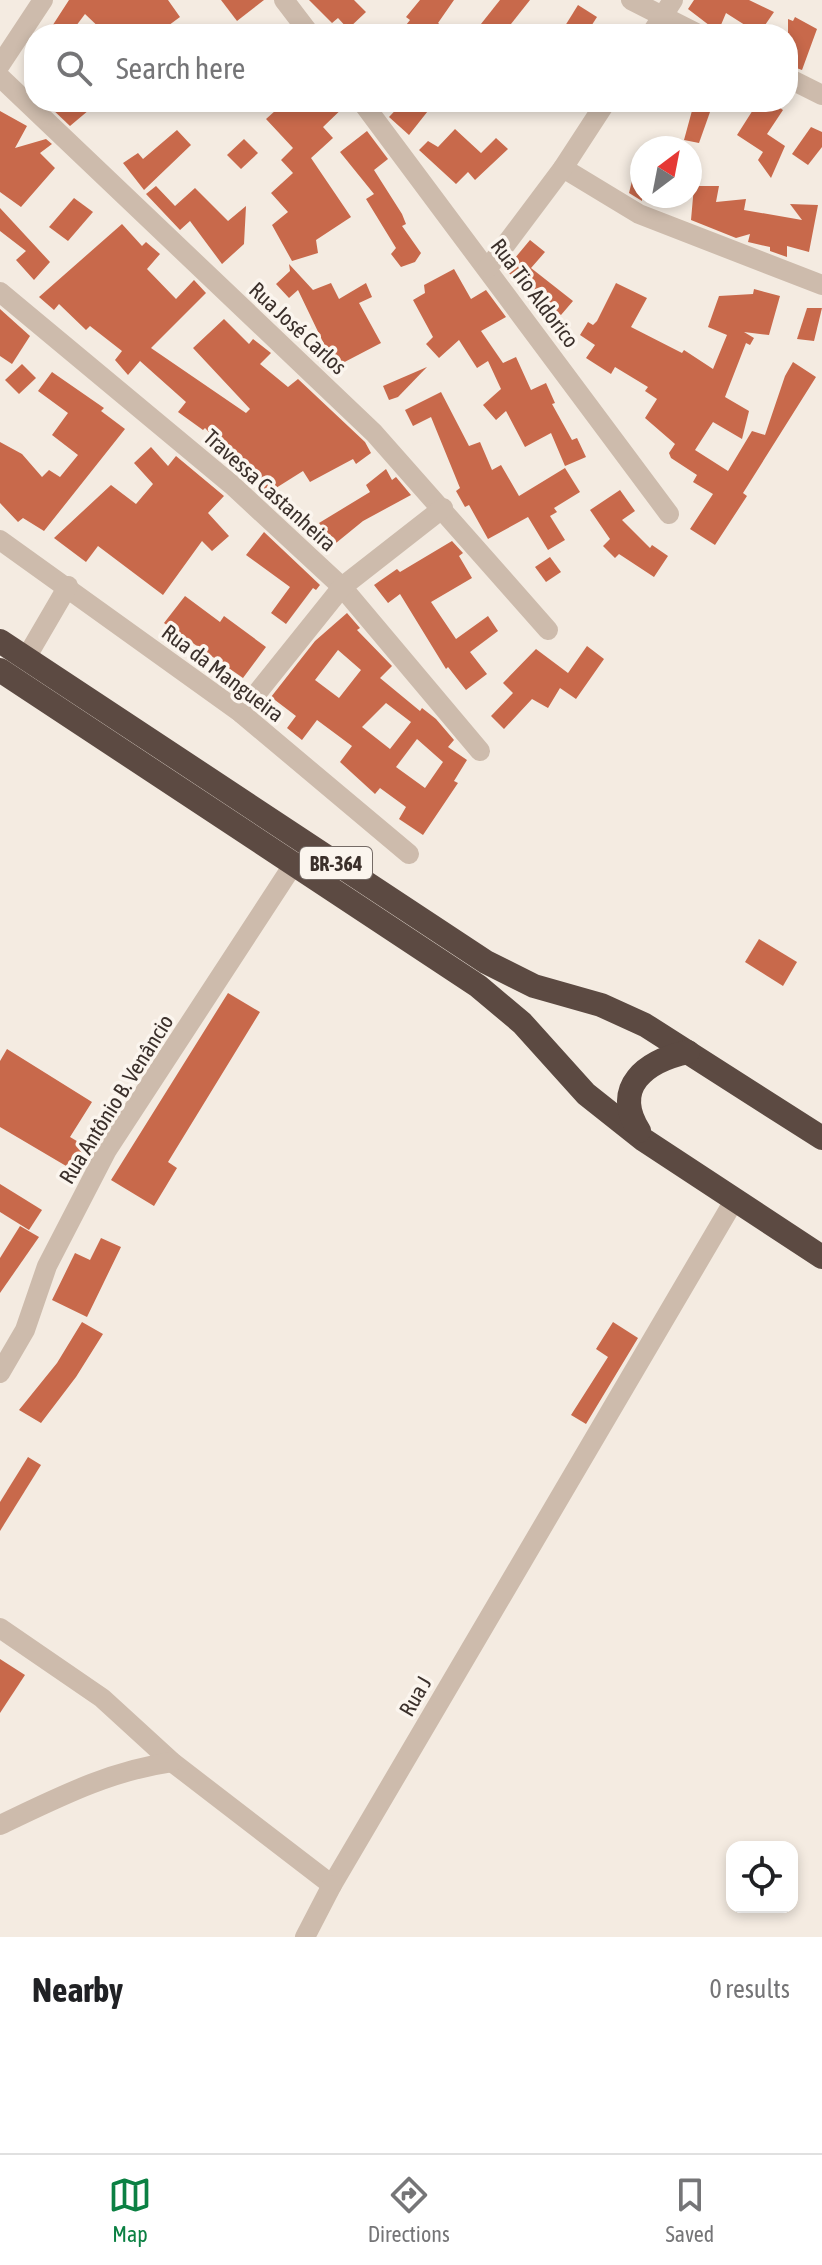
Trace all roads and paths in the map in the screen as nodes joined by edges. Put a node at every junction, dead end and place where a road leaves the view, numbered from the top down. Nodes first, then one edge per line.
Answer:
1 (43, 0) edge
2 (284, 0) edge
3 (631, 0) edge
4 (668, 8) edge
5 (27, 24) edge
6 (302, 24) edge
7 (686, 24) edge
8 (24, 29) edge
9 (0, 65) edge
10 (0, 77) edge
11 (798, 83) edge
12 (822, 95) edge
13 (24, 100) edge
14 (37, 112) edge
15 (370, 112) edge
16 (599, 112) edge
17 (563, 168) junction
18 (488, 268) junction
19 (822, 285) edge
20 (0, 292) edge
21 (443, 508) junction
22 (669, 514) dead end
23 (0, 540) edge
24 (68, 586) junction
25 (342, 587) junction
26 (548, 630) dead end
27 (0, 641) edge
28 (26, 658) junction
29 (0, 670) edge
30 (241, 713) junction
31 (480, 751) dead end
32 (409, 854) dead end
33 (295, 862) junction
34 (688, 1052) junction
35 (822, 1138) edge
36 (644, 1140) junction
37 (735, 1199) junction
38 (822, 1257) edge
39 (0, 1373) edge
40 (0, 1628) edge
41 (172, 1762) junction
42 (0, 1825) edge
43 (332, 1885) junction
44 (305, 1937) edge

1 - 5 street
2 - 6 street
3 - 4 street
4 - 7 street
8 - 9 street
10 - 13 street, Rua José Carlos
11 - 12 street
14 - 21 street, Rua José Carlos
15 - 18 street, Rua Tio Aldorico
16 - 17 street
17 - 18 street
17 - 19 street
18 - 22 street, Rua Tio Aldorico
20 - 25 street, Travessa Castanheira
21 - 25 street
21 - 26 street, Rua José Carlos
23 - 24 street, Rua da Mangueira
24 - 28 street
24 - 30 street, Rua da Mangueira
25 - 30 street
25 - 31 street, Travessa Castanheira
27 - 28 highway, BR-364
28 - 34 highway, BR-364
29 - 33 highway, BR-364
30 - 32 street, Rua da Mangueira
33 - 36 highway, BR-364
33 - 39 street, Rua Antônio B. Venâncio
34 - 35 highway, BR-364
34 - 36 highway
36 - 37 highway, BR-364
37 - 38 highway, BR-364
37 - 43 street, Rua J
40 - 41 street
41 - 42 street
41 - 43 street
43 - 44 street, Rua J

